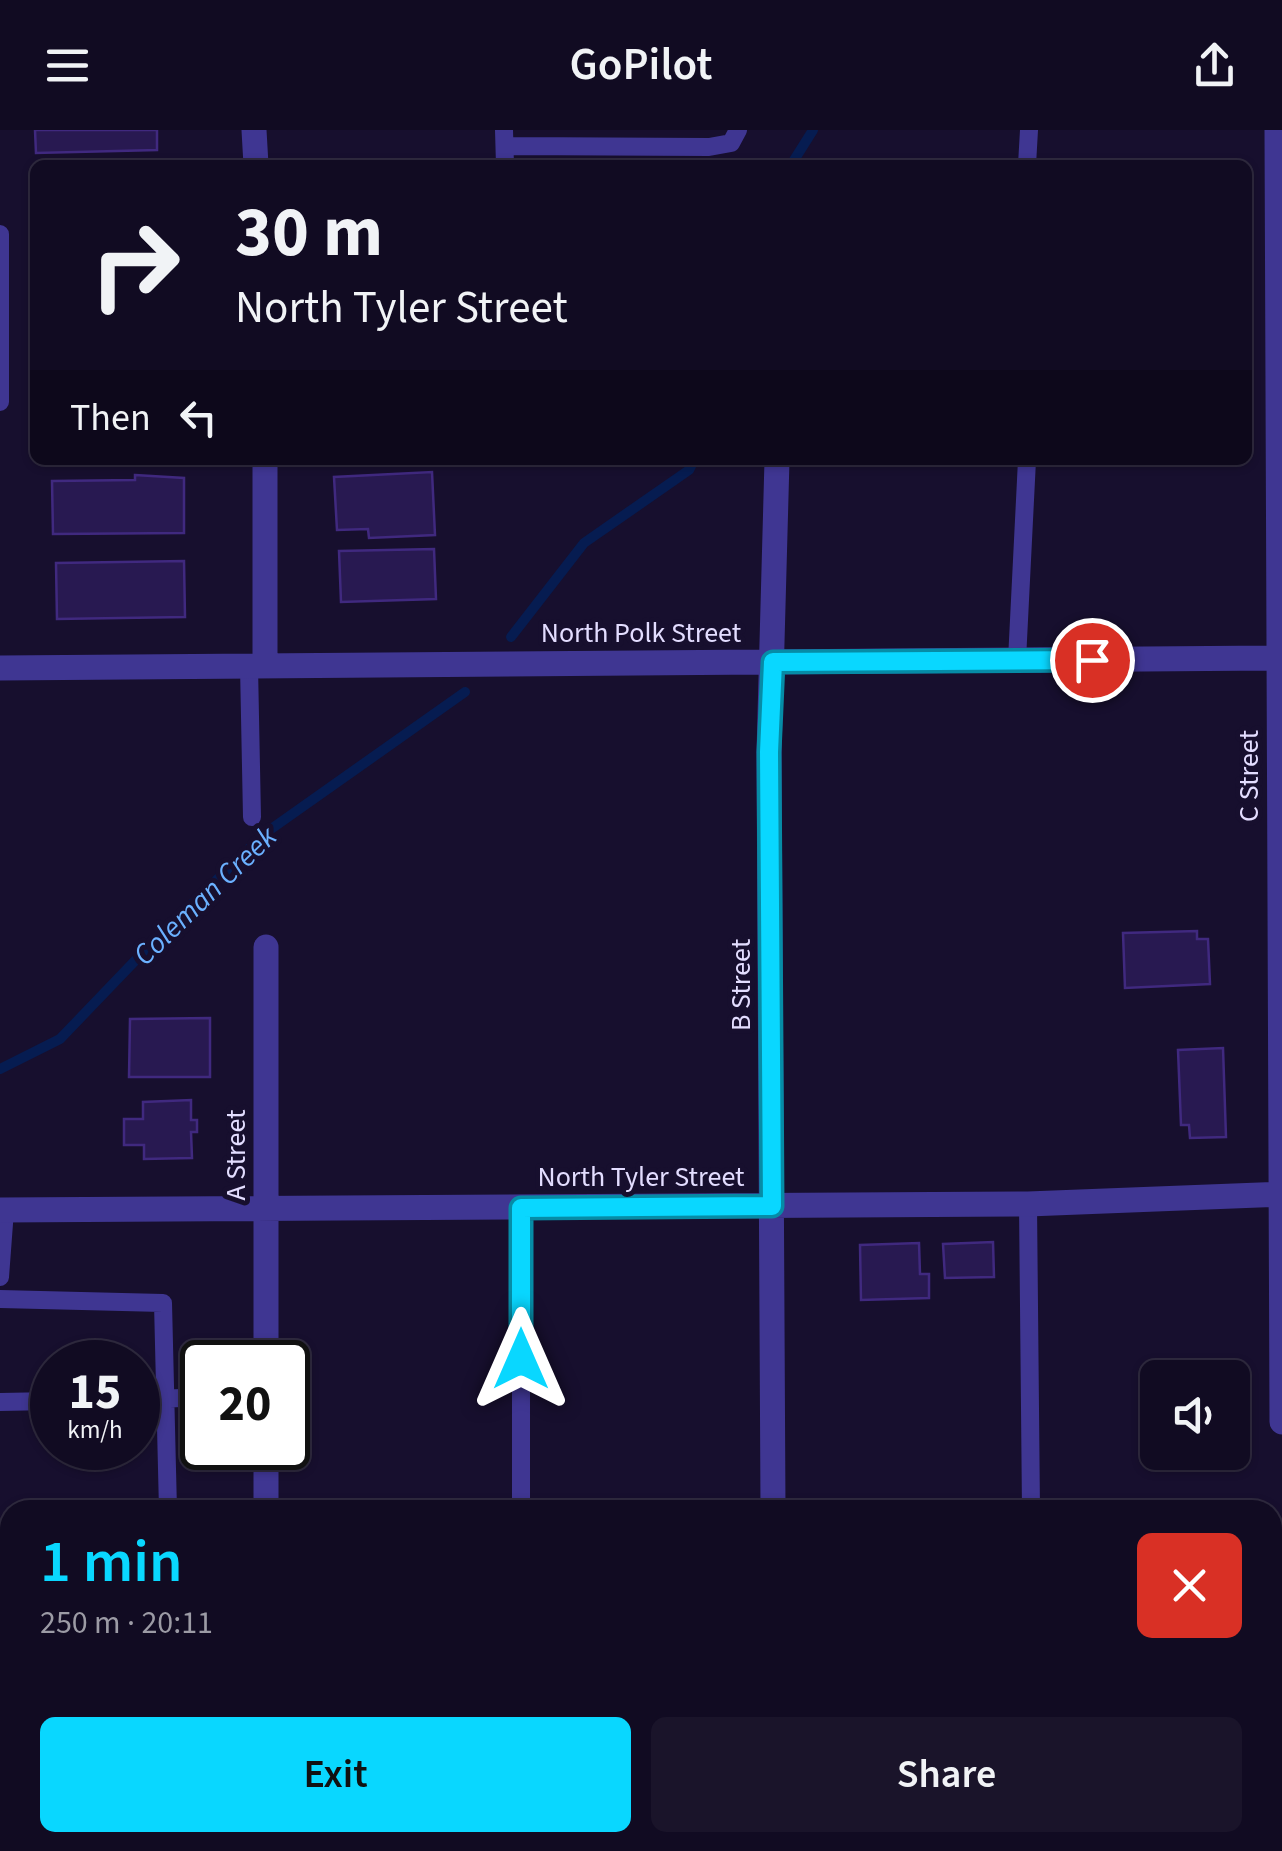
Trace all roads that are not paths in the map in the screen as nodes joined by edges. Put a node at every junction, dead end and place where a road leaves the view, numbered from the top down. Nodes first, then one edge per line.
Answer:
1 (254, 130) edge
2 (738, 130) edge
3 (1029, 130) edge
4 (1276, 130) edge
5 (505, 147) edge
6 (256, 160) edge
7 (1028, 160) edge
8 (0, 234) edge
9 (0, 402) edge
10 (264, 465) edge
11 (777, 465) edge
12 (1027, 465) edge
13 (1280, 658) edge
14 (1017, 660) junction
15 (773, 662) junction
16 (257, 666) junction
17 (0, 668) edge
18 (252, 817) dead end
19 (266, 947) dead end
20 (1282, 1194) edge
21 (1028, 1204) junction
22 (772, 1206) junction
23 (521, 1208) junction
24 (2, 1210) edge
25 (266, 1210) junction
26 (0, 1278) edge
27 (0, 1299) edge
28 (266, 1340) edge
29 (180, 1399) edge
30 (160, 1400) edge
31 (164, 1400) junction
32 (30, 1401) edge
33 (0, 1402) edge
34 (1282, 1422) edge
35 (266, 1470) edge
36 (168, 1500) edge
37 (266, 1500) edge
38 (521, 1500) edge
39 (773, 1500) edge
40 (1032, 1500) edge

1 - 6 street
2 - 5 lane
3 - 7 lane
4 - 13 street, C Street
8 - 9 lane
10 - 16 street
11 - 15 street, B Street
12 - 14 lane
13 - 14 street, North Polk Street
13 - 20 street, C Street
14 - 15 street, North Polk Street
15 - 16 street, North Polk Street
15 - 22 street, B Street
16 - 17 street, North Polk Street
16 - 18 lane
19 - 25 street, A Street
20 - 21 street, North Tyler Street
20 - 34 street, C Street
21 - 22 street, North Tyler Street
21 - 40 lane
22 - 23 street, North Tyler Street
22 - 39 street, B Street
23 - 25 street, North Tyler Street
23 - 38 lane
24 - 25 street, North Tyler Street
24 - 26 lane
25 - 28 street, A Street
27 - 31 lane
29 - 31 lane
30 - 31 lane
31 - 36 lane
32 - 33 lane
35 - 37 street

